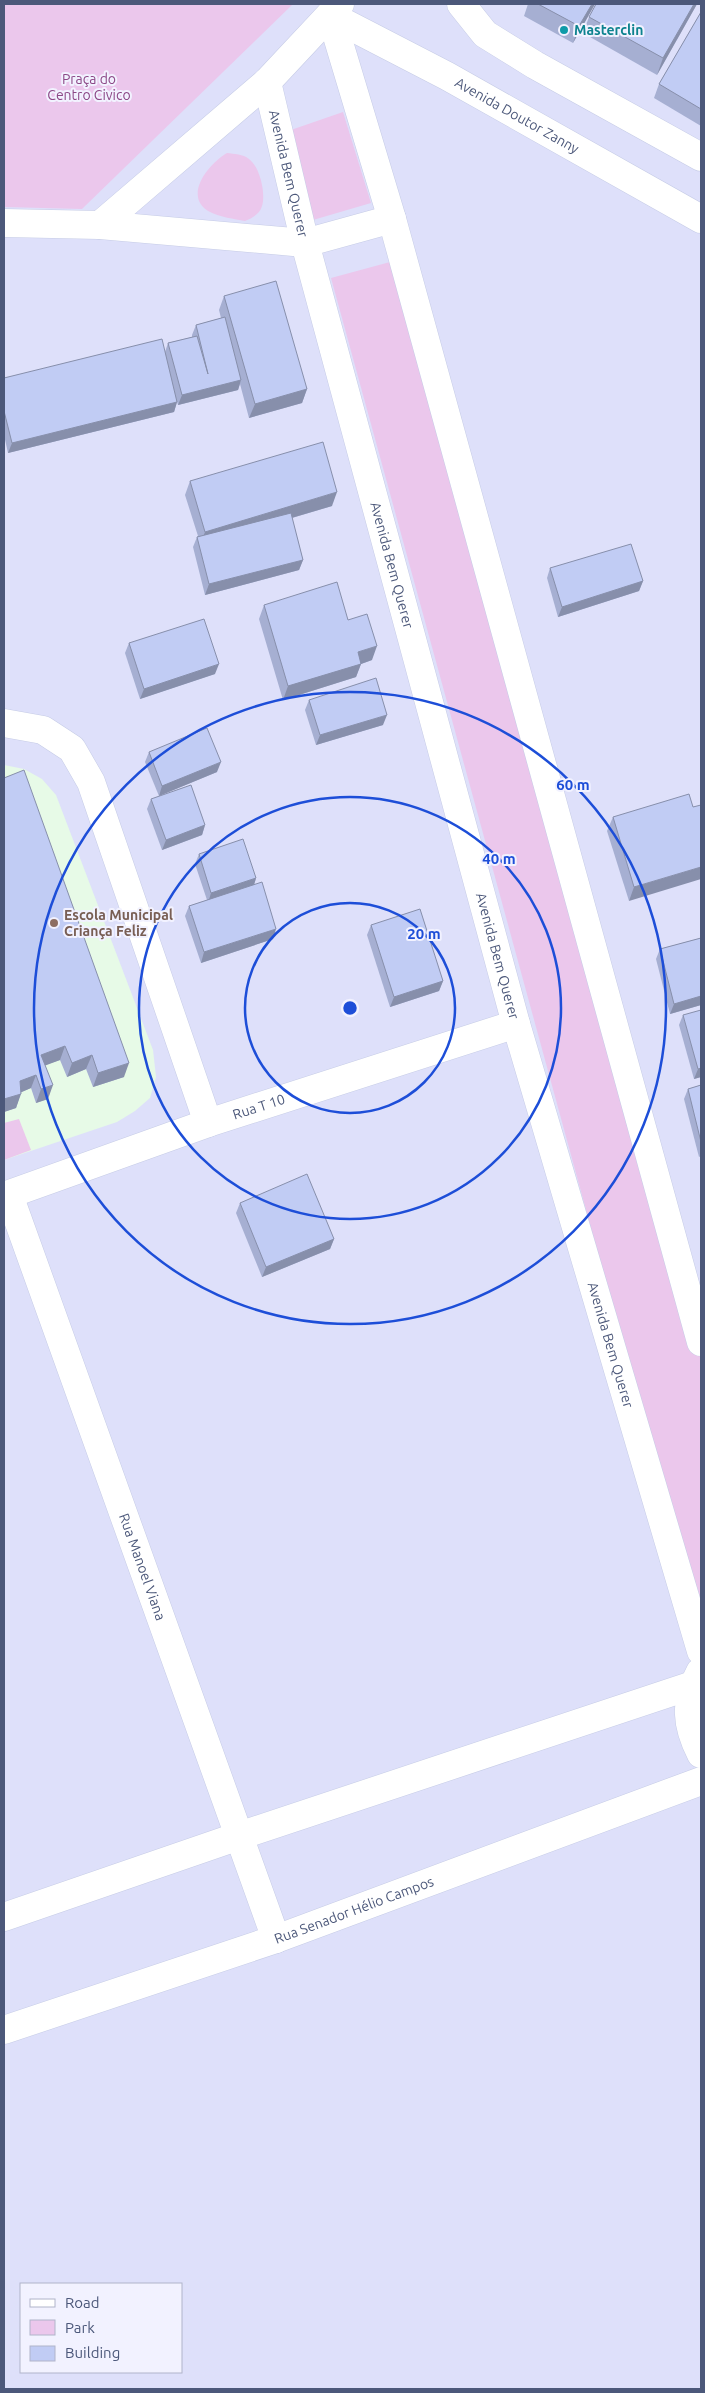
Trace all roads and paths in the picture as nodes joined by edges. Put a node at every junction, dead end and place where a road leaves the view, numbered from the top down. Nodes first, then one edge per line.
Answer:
1 (461, 4) edge
2 (335, 10) edge
3 (268, 82) junction
4 (701, 157) edge
5 (392, 219) junction
6 (701, 219) edge
7 (4, 223) edge
8 (100, 225) junction
9 (305, 243) junction
10 (4, 723) edge
11 (516, 1024) junction
12 (208, 1123) junction
13 (6, 1196) edge
14 (701, 1342) edge
15 (701, 1651) edge
16 (697, 1678) edge
17 (701, 1754) edge
18 (701, 1781) edge
19 (239, 1836) junction
20 (4, 1917) edge
21 (276, 1938) junction
22 (4, 2030) edge

1 - 4 street
2 - 3 street
2 - 5 street
2 - 6 street, Avenida Doutor Zanny
3 - 8 street
3 - 9 street, Avenida Bem Querer
5 - 9 street
5 - 14 street
7 - 8 street
8 - 9 street
9 - 11 street, Avenida Bem Querer
10 - 12 street
11 - 12 street, Rua T 10
11 - 15 street, Avenida Bem Querer
12 - 13 street, Rua T 10
13 - 19 street, Rua Manoel Viana
16 - 17 street
16 - 19 street
18 - 21 street, Rua Senador Hélio Campos
19 - 20 street
19 - 21 street, Rua Manoel Viana
21 - 22 street, Rua Senador Hélio Campos

